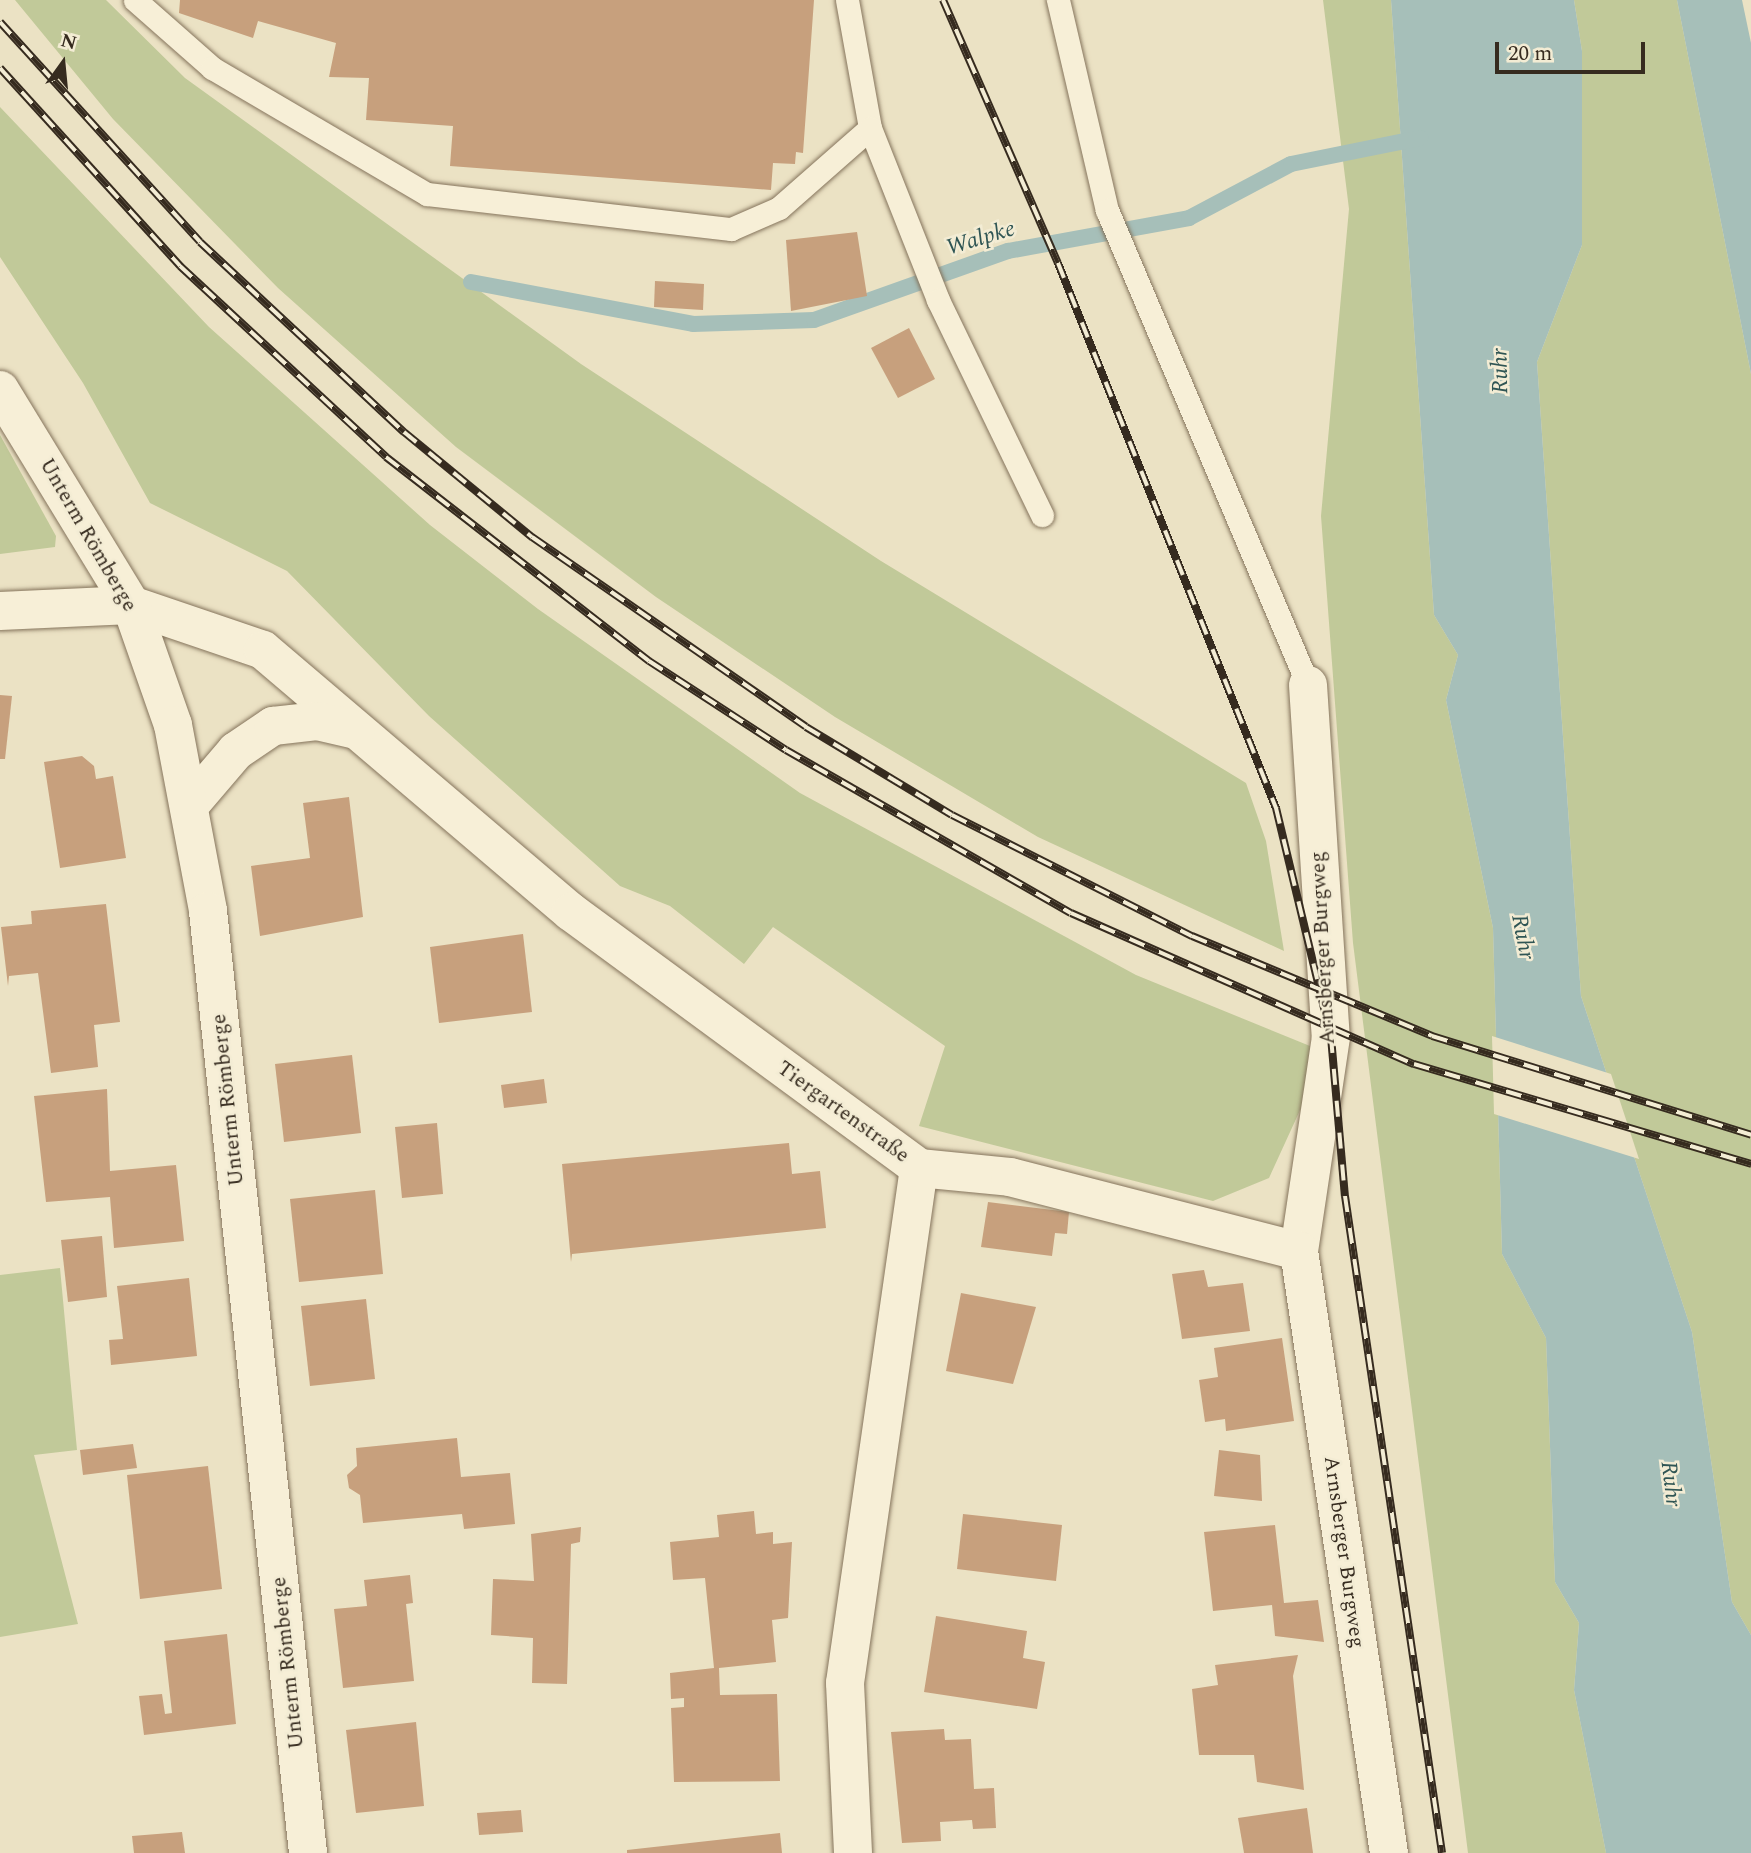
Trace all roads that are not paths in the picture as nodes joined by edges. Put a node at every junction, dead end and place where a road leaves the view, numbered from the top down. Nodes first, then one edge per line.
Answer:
1 (135, 0) edge
2 (847, 0) edge
3 (1059, 0) edge
4 (870, 128) junction
5 (0, 390) edge
6 (1042, 515) dead end
7 (131, 606) junction
8 (0, 611) edge
9 (1308, 685) joint
10 (358, 731) junction
11 (189, 806) junction
12 (919, 1168) junction
13 (1299, 1251) junction
14 (308, 1853) edge
15 (853, 1853) edge
16 (1389, 1853) edge

1 - 4 lane
2 - 4 lane
3 - 9 lane
4 - 6 lane
5 - 7 street, Unterm Römberge
7 - 8 street
7 - 10 street, Tiergartenstraße
7 - 11 street, Unterm Römberge
9 - 13 street, Arnsberger Burgweg
10 - 11 street, Tiergartenstraße
10 - 12 street, Tiergartenstraße
11 - 14 street, Unterm Römberge
12 - 13 street
12 - 15 street, Tiergartenstraße
13 - 16 street, Arnsberger Burgweg

